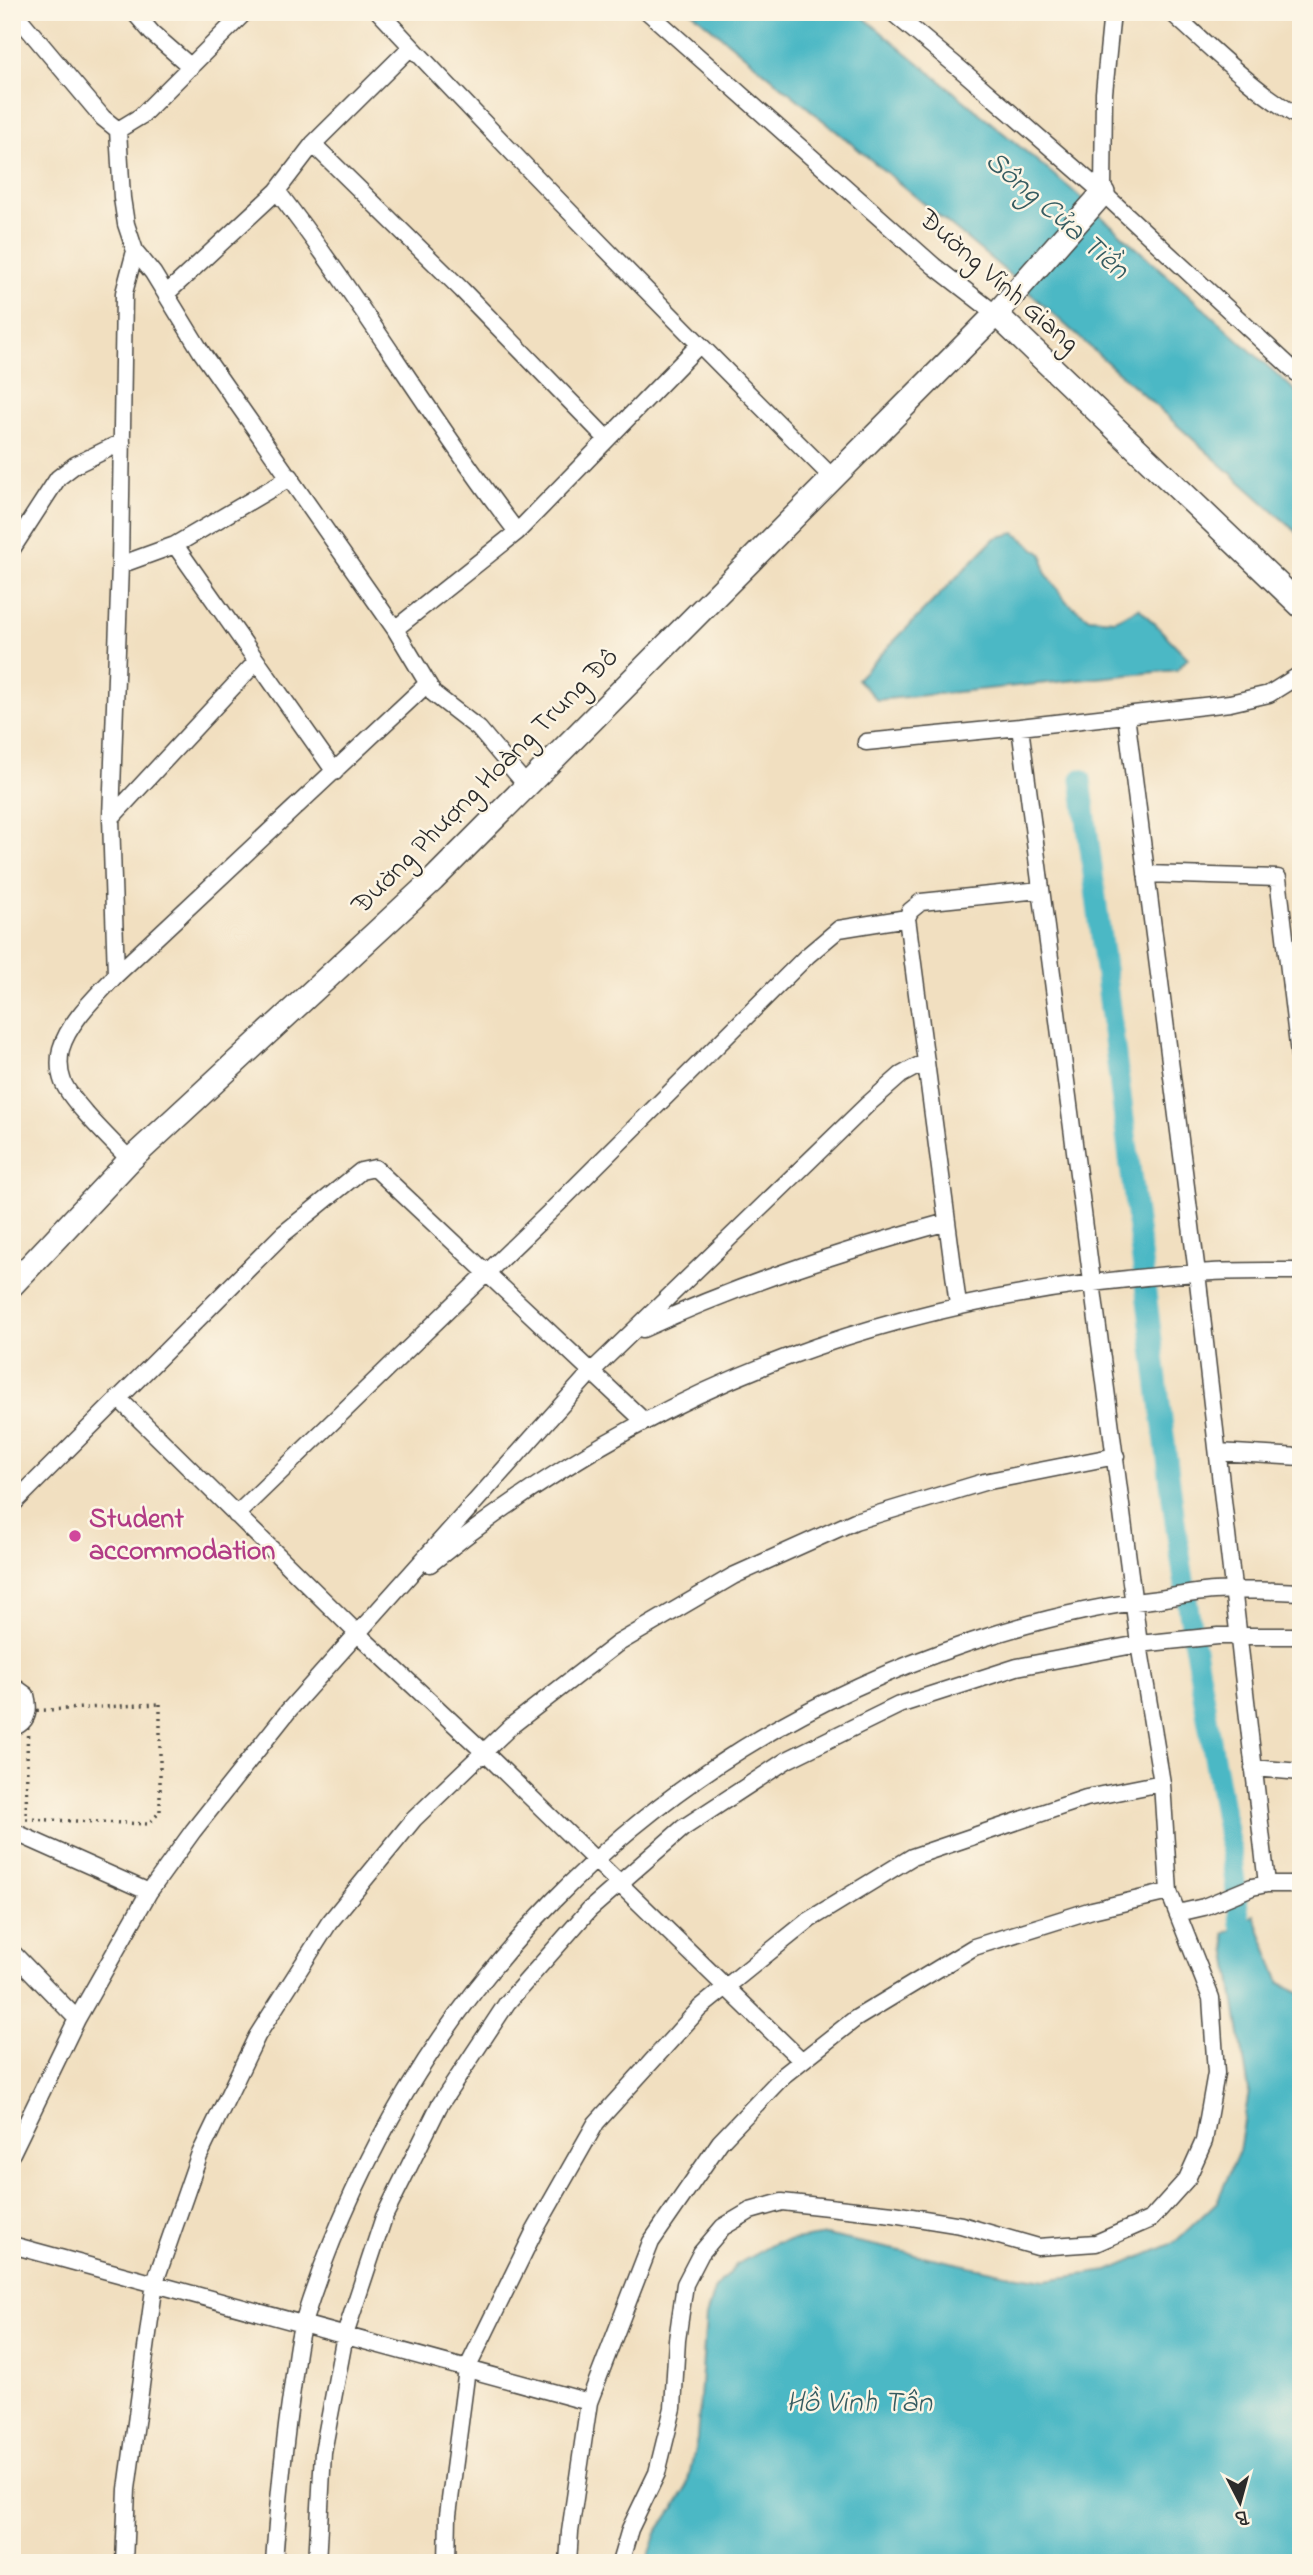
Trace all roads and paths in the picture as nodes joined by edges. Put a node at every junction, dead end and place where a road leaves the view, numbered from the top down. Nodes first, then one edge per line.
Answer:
1 (14, 12) edge
2 (134, 12) edge
3 (245, 12) edge
4 (379, 12) edge
5 (648, 12) edge
6 (892, 12) edge
7 (1171, 12) edge
8 (1114, 14) edge
9 (411, 47) junction
10 (191, 67) junction
11 (1301, 118) edge
12 (118, 130) junction
13 (313, 144) junction
14 (277, 191) junction
15 (1096, 201) junction
16 (135, 251) junction
17 (166, 294) junction
18 (1003, 305) junction
19 (699, 345) junction
20 (1301, 377) edge
21 (607, 439) junction
22 (122, 442) junction
23 (291, 477) junction
24 (833, 478) junction
25 (517, 532) junction
26 (175, 545) junction
27 (12, 549) edge
28 (120, 565) junction
29 (1301, 607) edge
30 (395, 629) junction
31 (257, 661) junction
32 (1301, 674) edge
33 (427, 684) junction
34 (1126, 715) junction
35 (1020, 727) junction
36 (866, 741) dead end
37 (335, 772) junction
38 (526, 785) junction
39 (111, 818) junction
40 (1146, 874) junction
41 (1040, 890) junction
42 (907, 918) junction
43 (116, 975) junction
44 (925, 1062) junction
45 (1301, 1070) edge
46 (130, 1160) junction
47 (947, 1222) junction
48 (1301, 1270) edge
49 (486, 1271) junction
50 (1197, 1273) junction
51 (1093, 1284) junction
52 (12, 1285) edge
53 (958, 1305) junction
54 (631, 1335) junction
55 (592, 1371) junction
56 (118, 1398) junction
57 (644, 1420) junction
58 (1218, 1452) junction
59 (1116, 1457) junction
60 (1301, 1457) edge
61 (12, 1504) edge
62 (236, 1515) junction
63 (1234, 1591) junction
64 (1301, 1592) edge
65 (1134, 1601) junction
66 (379, 1609) junction
67 (357, 1633) junction
68 (1239, 1636) junction
69 (1301, 1636) edge
70 (1139, 1644) junction
71 (12, 1685) edge
72 (28, 1711) junction
73 (12, 1728) edge
74 (484, 1752) junction
75 (1253, 1768) junction
76 (1301, 1772) edge
77 (1162, 1783) junction
78 (12, 1831) edge
79 (594, 1861) junction
80 (619, 1884) junction
81 (1301, 1884) edge
82 (1260, 1886) junction
83 (149, 1892) junction
84 (1169, 1892) junction
85 (1178, 1913) junction
86 (12, 1952) edge
87 (726, 1986) junction
88 (77, 2019) junction
89 (802, 2061) junction
90 (12, 2153) edge
91 (12, 2245) edge
92 (155, 2282) junction
93 (302, 2325) junction
94 (345, 2335) junction
95 (467, 2369) junction
96 (589, 2402) junction
97 (124, 2563) edge
98 (274, 2563) edge
99 (317, 2563) edge
100 (447, 2563) edge
101 (568, 2563) edge
102 (620, 2563) edge

1 - 12 street
2 - 10 street
3 - 10 street
4 - 9 street
5 - 18 street, Đường Vĩnh Giang
6 - 15 street
7 - 11 street
8 - 15 street
9 - 13 street
9 - 19 street
10 - 12 street
12 - 16 street
13 - 14 street
13 - 21 street
14 - 17 street
14 - 25 street
15 - 18 street, Đường Phượng Hoàng Trung Đô
15 - 20 street
16 - 17 street
16 - 22 street
17 - 23 street
18 - 24 street, Đường Phượng Hoàng Trung Đô
18 - 29 street, Đường Vĩnh Giang
19 - 21 street
19 - 24 street
21 - 25 street
22 - 27 street
22 - 28 street
23 - 26 street
23 - 30 street
24 - 38 street, Đường Phượng Hoàng Trung Đô
25 - 30 street
26 - 28 street
26 - 31 street
28 - 39 street
30 - 33 street
31 - 37 street
31 - 39 street
32 - 34 street
33 - 37 street
33 - 38 street
34 - 35 street
34 - 40 street
35 - 36 street
35 - 41 street
37 - 43 street
38 - 46 street, Đường Phượng Hoàng Trung Đô
39 - 43 street
40 - 45 street
40 - 50 street
41 - 42 street
41 - 51 street
42 - 44 street
42 - 49 street
43 - 46 street
44 - 47 street
44 - 54 street
46 - 52 street, Đường Phượng Hoàng Trung Đô
47 - 53 street
47 - 54 street
48 - 50 street
49 - 55 street
49 - 56 street
49 - 62 street
50 - 51 street
50 - 58 street
51 - 53 street
51 - 59 street
53 - 57 street
54 - 55 street
55 - 57 street
55 - 66 street
56 - 61 street
56 - 62 street
57 - 66 street
58 - 60 street
58 - 63 street
59 - 65 street
59 - 74 street
62 - 67 street
63 - 64 street
63 - 65 street
63 - 68 street
65 - 70 street
65 - 79 street
66 - 67 street
67 - 74 street
67 - 83 street
68 - 69 street
68 - 70 street
68 - 75 street
70 - 77 street
70 - 80 street
71 - 72 street
72 - 72 path
72 - 73 street
74 - 79 street
74 - 92 street
75 - 76 street
75 - 82 street
77 - 84 street
77 - 87 street
78 - 83 street
79 - 80 street
79 - 93 street
80 - 87 street
80 - 94 street
81 - 82 street
82 - 85 street
83 - 88 street
84 - 85 street
84 - 89 street
85 - 102 street
86 - 88 street
87 - 89 street
87 - 95 street
88 - 90 street
89 - 96 street
91 - 92 street
92 - 93 street
92 - 97 street
93 - 94 street
93 - 98 street
94 - 95 street
94 - 99 street
95 - 96 street
95 - 100 street
96 - 101 street

